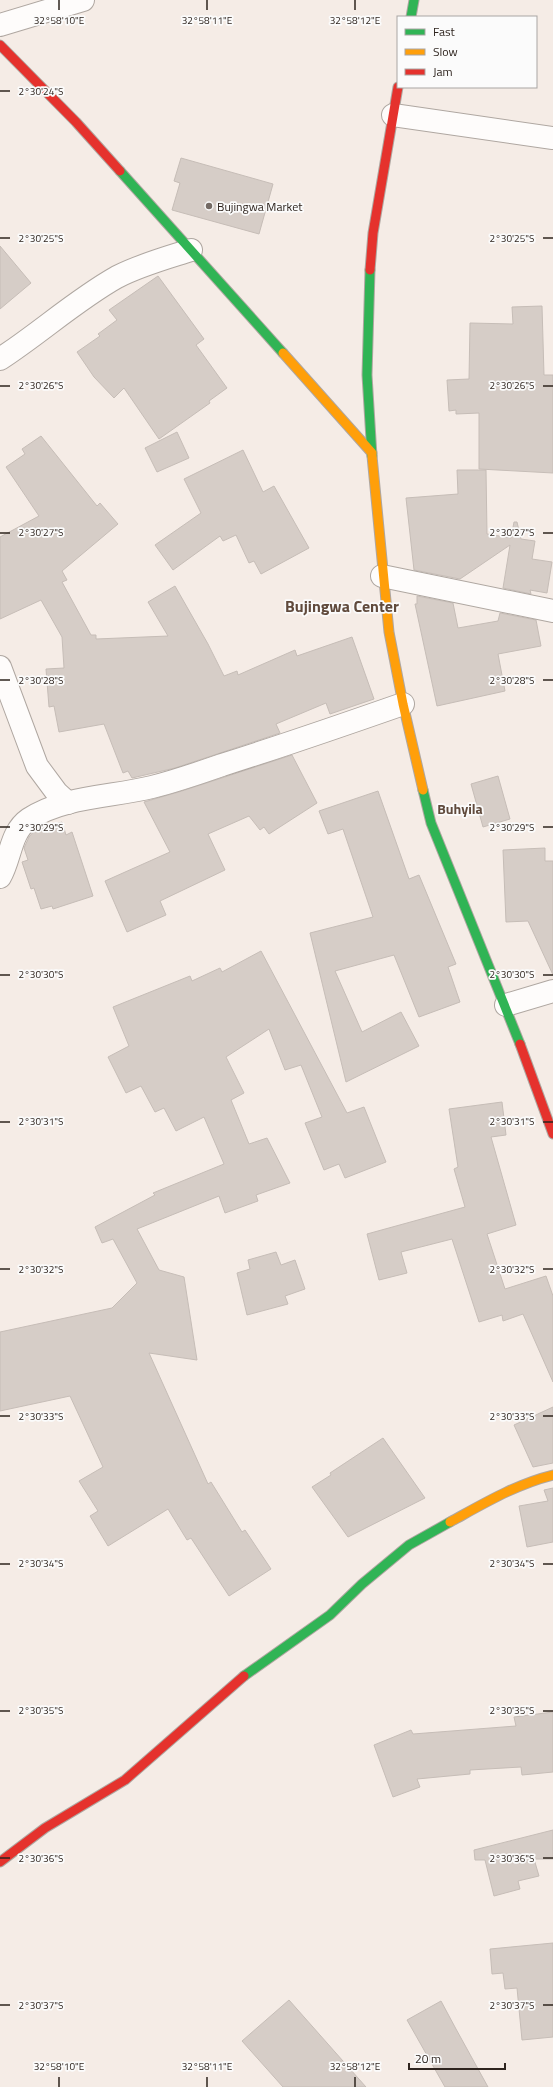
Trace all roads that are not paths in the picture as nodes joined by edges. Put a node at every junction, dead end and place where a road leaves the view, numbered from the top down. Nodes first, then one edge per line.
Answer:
1 (83, 0) edge
2 (414, 0) edge
3 (411, 16) edge
4 (0, 25) edge
5 (0, 45) edge
6 (398, 88) edge
7 (393, 115) junction
8 (553, 138) edge
9 (191, 250) junction
10 (0, 359) edge
11 (372, 453) junction
12 (382, 576) junction
13 (553, 611) edge
14 (0, 667) edge
15 (403, 704) junction
16 (68, 803) junction
17 (0, 877) edge
18 (553, 991) edge
19 (506, 1005) junction
20 (553, 1134) edge
21 (553, 1475) edge
22 (0, 1862) edge

1 - 4 street
2 - 3 street
5 - 9 street
6 - 7 street
7 - 8 street
7 - 11 street
9 - 10 street
9 - 11 street
11 - 12 street
12 - 13 street
12 - 15 street
14 - 16 street
15 - 16 street
15 - 19 street
16 - 17 street
18 - 19 street
19 - 20 street
21 - 22 street

